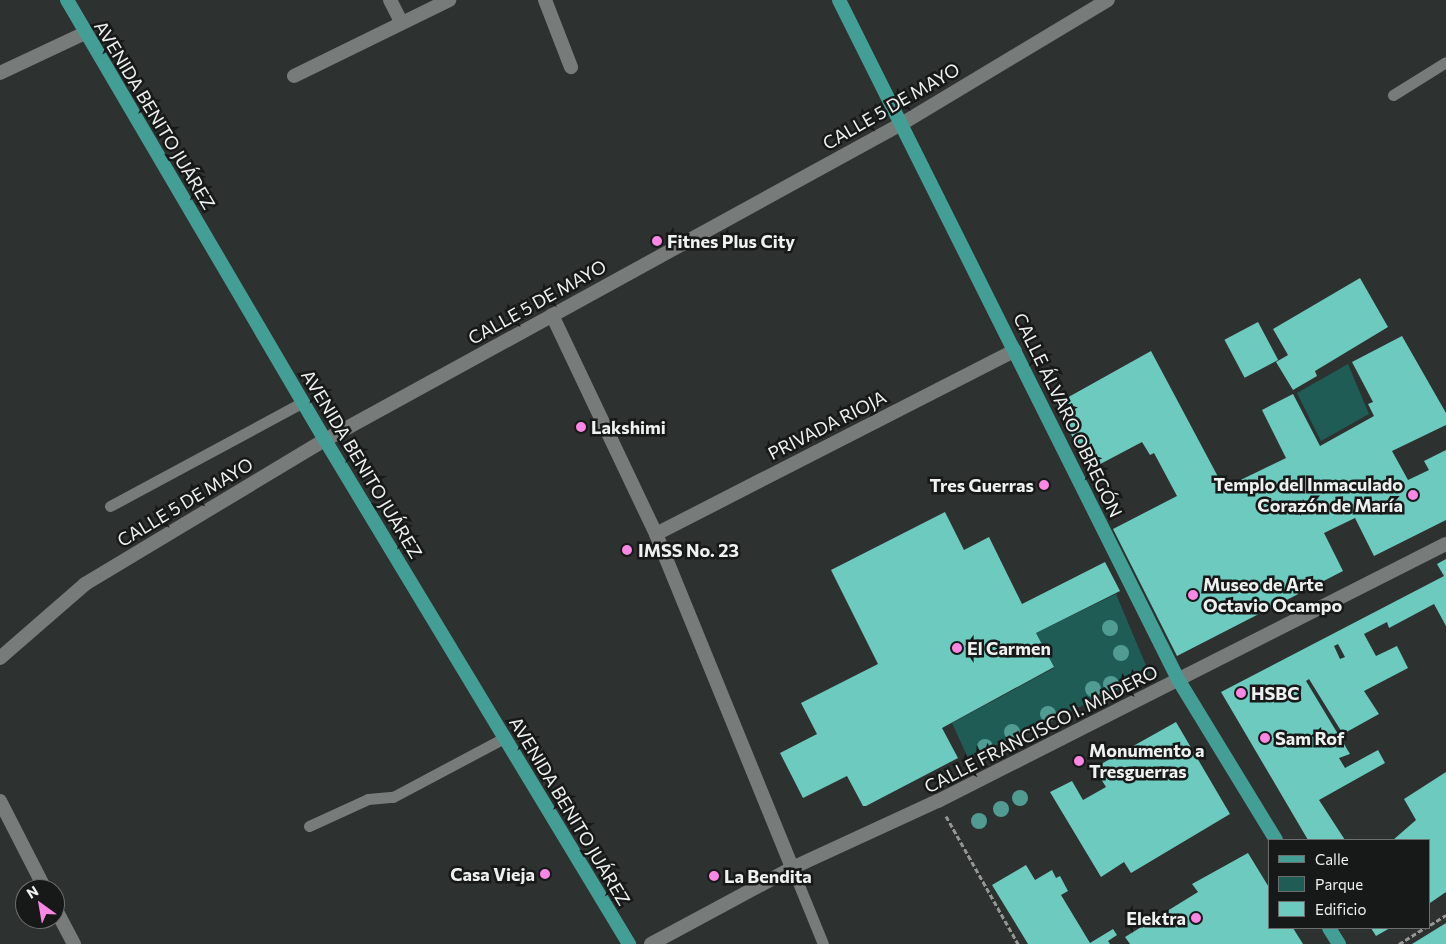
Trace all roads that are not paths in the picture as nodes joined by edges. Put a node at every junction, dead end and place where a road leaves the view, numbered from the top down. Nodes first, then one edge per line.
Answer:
1 (67, 0) edge
2 (390, 0) edge
3 (449, 0) edge
4 (545, 0) edge
5 (839, 0) edge
6 (1108, 0) edge
7 (401, 22) junction
8 (85, 33) junction
9 (1446, 62) edge
10 (571, 67) dead end
11 (0, 73) edge
12 (294, 76) dead end
13 (1393, 95) dead end
14 (903, 123) junction
15 (552, 315) junction
16 (1015, 350) junction
17 (303, 402) junction
18 (325, 440) junction
19 (110, 506) dead end
20 (656, 534) junction
21 (1446, 544) edge
22 (0, 658) edge
23 (1179, 681) junction
24 (504, 738) junction
25 (0, 801) edge
26 (309, 826) dead end
27 (1275, 839) edge
28 (792, 868) junction
29 (40, 879) edge
30 (65, 927) edge
31 (1330, 929) edge
32 (74, 944) edge
33 (628, 944) edge
34 (652, 944) edge
35 (823, 944) edge
36 (1339, 944) edge

1 - 8 main road, AVENIDA BENITO JUÁREZ
2 - 7 main road
3 - 7 main road
4 - 10 main road
5 - 14 main road, CALLE ÁLVARO OBREGÓN
6 - 14 main road, CALLE 5 DE MAYO
7 - 12 main road
8 - 11 main road
8 - 17 main road, AVENIDA BENITO JUÁREZ
9 - 13 lane
14 - 15 main road, CALLE 5 DE MAYO
14 - 16 main road, CALLE ÁLVARO OBREGÓN
15 - 18 main road, CALLE 5 DE MAYO
15 - 20 main road
16 - 20 main road, PRIVADA RIOJA
16 - 23 main road, CALLE ÁLVARO OBREGÓN
17 - 18 main road, AVENIDA BENITO JUÁREZ
17 - 19 lane
18 - 22 main road, CALLE 5 DE MAYO
18 - 24 main road, AVENIDA BENITO JUÁREZ
20 - 28 main road
21 - 23 main road, CALLE FRANCISCO I. MADERO
23 - 27 main road, CALLE ÁLVARO OBREGÓN
23 - 28 main road, CALLE FRANCISCO I. MADERO
24 - 26 lane
24 - 33 main road, AVENIDA BENITO JUÁREZ
25 - 29 main road
28 - 34 main road, CALLE FRANCISCO I. MADERO
28 - 35 lane
30 - 32 main road
31 - 36 main road

